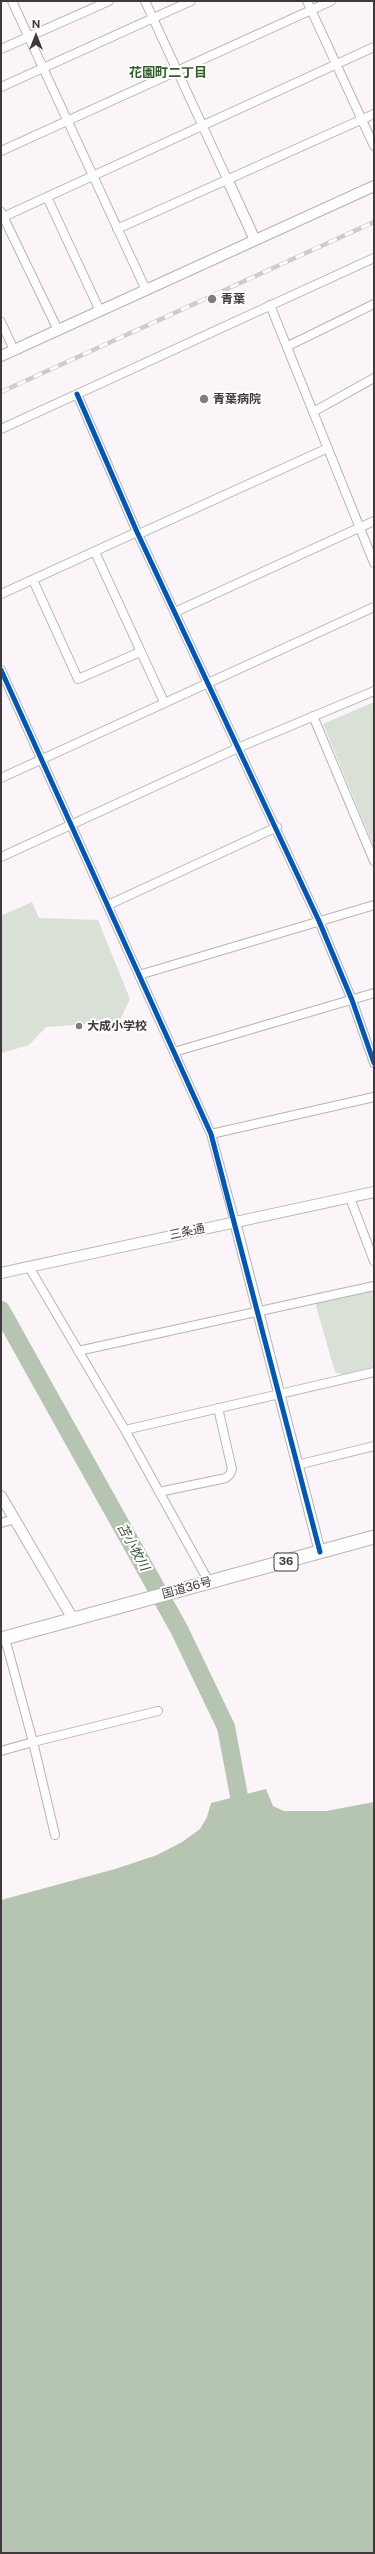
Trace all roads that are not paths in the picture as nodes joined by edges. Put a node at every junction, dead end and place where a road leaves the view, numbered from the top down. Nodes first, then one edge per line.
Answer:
1 (12, 1) edge
2 (109, 1) edge
3 (145, 1) edge
4 (191, 1) edge
5 (307, 1) edge
6 (331, 1) edge
7 (311, 10) junction
8 (154, 18) junction
9 (29, 38) junction
10 (374, 47) edge
11 (1, 49) edge
12 (336, 64) junction
13 (42, 68) junction
14 (177, 71) junction
15 (1, 87) edge
16 (374, 114) edge
17 (67, 120) junction
18 (362, 120) junction
19 (203, 125) junction
20 (374, 146) edge
21 (1, 151) edge
22 (92, 176) junction
23 (228, 180) junction
24 (374, 186) edge
25 (47, 197) junction
26 (2, 216) edge
27 (117, 229) junction
28 (255, 240) junction
29 (374, 258) edge
30 (146, 290) junction
31 (374, 304) edge
32 (270, 305) junction
33 (100, 311) junction
34 (1, 322) edge
35 (58, 330) junction
36 (288, 346) junction
37 (14, 350) junction
38 (1, 356) edge
39 (374, 378) edge
40 (77, 394) junction
41 (313, 412) junction
42 (1, 428) edge
43 (328, 448) junction
44 (374, 521) edge
45 (359, 528) junction
46 (138, 533) junction
47 (95, 552) junction
48 (374, 563) edge
49 (33, 580) junction
50 (1, 594) edge
51 (374, 607) edge
52 (175, 612) junction
53 (140, 652) junction
54 (1, 670) edge
55 (209, 682) junction
56 (374, 691) edge
57 (164, 702) junction
58 (313, 716) junction
59 (240, 747) junction
60 (41, 759) junction
61 (1, 778) edge
62 (72, 824) junction
63 (277, 827) junction
64 (1, 857) edge
65 (374, 860) edge
66 (108, 905) junction
67 (374, 905) edge
68 (319, 922) junction
69 (139, 975) junction
70 (374, 993) edge
71 (352, 1000) junction
72 (174, 1052) junction
73 (374, 1064) edge
74 (374, 1097) edge
75 (211, 1134) junction
76 (374, 1192) edge
77 (350, 1198) junction
78 (234, 1222) junction
79 (374, 1261) edge
80 (29, 1267) junction
81 (1, 1273) edge
82 (374, 1286) edge
83 (257, 1310) junction
84 (78, 1351) junction
85 (374, 1372) edge
86 (279, 1394) junction
87 (218, 1408) junction
88 (125, 1430) junction
89 (374, 1446) edge
90 (297, 1465) junction
91 (159, 1492) junction
92 (1, 1496) edge
93 (15, 1519) junction
94 (1, 1523) edge
95 (374, 1537) edge
96 (320, 1552) junction
97 (203, 1584) junction
98 (73, 1619) junction
99 (3, 1638) edge
100 (158, 1711) dead end
101 (33, 1742) junction
102 (1, 1751) edge
103 (55, 1835) dead end

1 - 9 street
2 - 9 street
3 - 8 street
4 - 8 street
5 - 7 street
6 - 7 street
7 - 12 street
7 - 14 street
8 - 13 street
8 - 14 street
9 - 11 street
9 - 13 street
10 - 12 street
12 - 18 street
12 - 19 street
13 - 15 street
13 - 17 street
14 - 17 street
14 - 19 street
16 - 18 street
17 - 21 street
17 - 22 street
18 - 20 street
18 - 23 street
19 - 22 street
19 - 23 street
22 - 25 street
22 - 27 street
23 - 27 street
23 - 28 street
24 - 28 street
25 - 26 street
25 - 33 street
26 - 35 street
27 - 30 street
28 - 30 street
29 - 32 street
30 - 33 street
31 - 36 street
32 - 36 street
32 - 40 street
33 - 35 street
34 - 37 street
35 - 37 street
36 - 41 street
37 - 38 street
39 - 41 street
40 - 42 street
40 - 46 street
41 - 43 street
43 - 45 street
43 - 46 street
44 - 45 street
45 - 48 street
45 - 52 street
46 - 47 street
46 - 52 street
47 - 49 street
47 - 53 street
49 - 50 street
49 - 53 street
51 - 55 street
52 - 55 street
53 - 57 street
54 - 60 street
55 - 57 street
55 - 59 street
56 - 58 street
57 - 60 street
58 - 59 street
58 - 65 street
59 - 62 street
59 - 63 street
60 - 61 street
60 - 62 street
62 - 64 street
62 - 66 street
63 - 66 street
63 - 68 street
66 - 69 street
67 - 68 street
68 - 69 street
68 - 71 street
69 - 72 street
70 - 71 street
71 - 72 street
71 - 73 street
72 - 75 street
74 - 75 street
75 - 78 street
76 - 77 street, 三条通
77 - 78 street, 三条通
77 - 79 street
78 - 80 street, 三条通
78 - 83 street
80 - 81 street, 三条通
80 - 84 street
82 - 83 street
83 - 84 street
83 - 86 street
84 - 88 street
85 - 86 street
86 - 87 street
86 - 90 street
87 - 88 street
87 - 91 street
88 - 91 street
89 - 90 street
90 - 96 street
91 - 97 street
92 - 93 street
93 - 94 street
93 - 98 street
95 - 96 highway, 国道36号 / 36
96 - 97 highway, 国道36号 / 36
97 - 98 highway, 国道36号 / 36
98 - 99 highway, 国道36号 / 36
99 - 101 street
100 - 101 street
101 - 102 street
101 - 103 street

